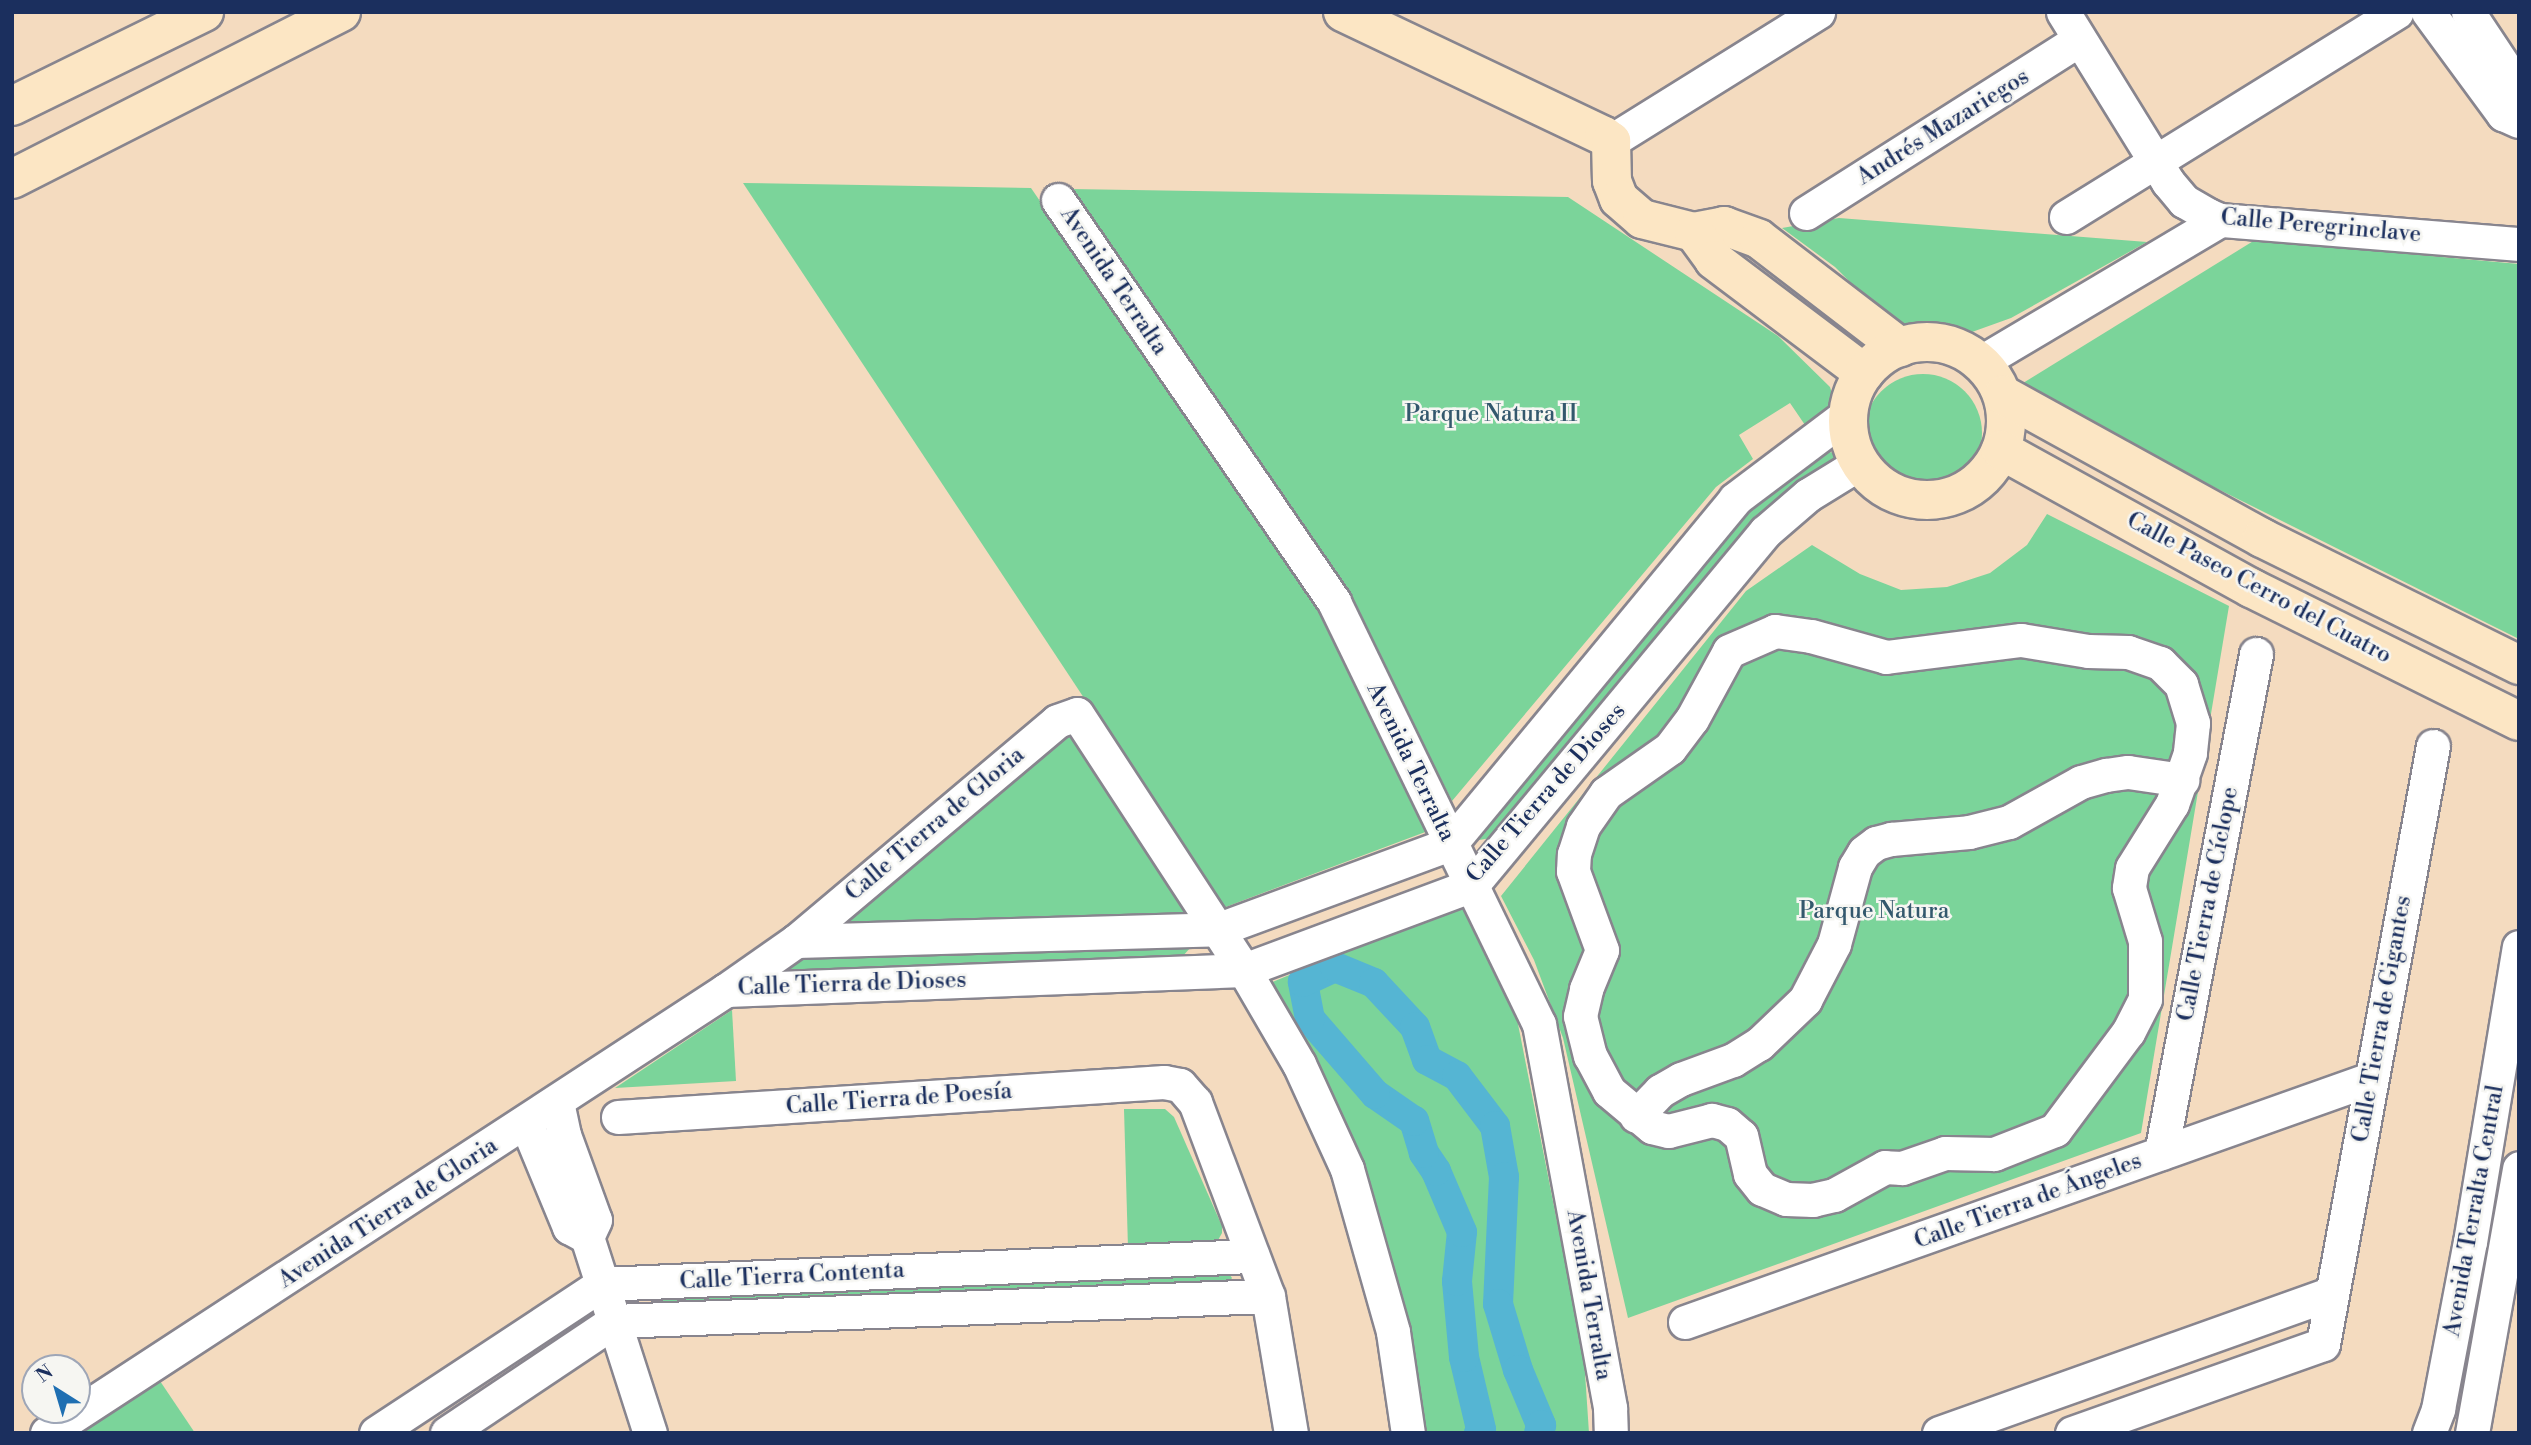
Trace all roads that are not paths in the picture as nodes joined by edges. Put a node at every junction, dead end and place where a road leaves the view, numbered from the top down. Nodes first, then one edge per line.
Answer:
1 (204, 12) edge
2 (341, 12) edge
3 (1343, 12) edge
4 (1818, 12) edge
5 (2397, 12) edge
6 (2428, 12) edge
7 (2468, 12) edge
8 (2071, 20) edge
9 (2519, 89) edge
10 (12, 106) edge
11 (2519, 121) edge
12 (1611, 141) junction
13 (2155, 162) junction
14 (12, 179) edge
15 (1058, 200) dead end
16 (1807, 213) dead end
17 (2066, 217) dead end
18 (2220, 220) junction
19 (1694, 232) junction
20 (2519, 244) edge
21 (1900, 347) junction
22 (1981, 362) junction
23 (1864, 373) junction
24 (2003, 395) junction
25 (1849, 413) junction
26 (2001, 450) junction
27 (1860, 463) junction
28 (2262, 538) junction
29 (2251, 588) junction
30 (2256, 654) dead end
31 (2519, 665) edge
32 (2519, 720) edge
33 (2433, 746) dead end
34 (2182, 780) junction
35 (1450, 844) junction
36 (1472, 886) junction
37 (1219, 929) junction
38 (796, 942) junction
39 (2519, 947) edge
40 (1244, 970) junction
41 (726, 990) junction
42 (2370, 1079) junction
43 (557, 1102) junction
44 (1636, 1116) junction
45 (618, 1117) dead end
46 (526, 1124) junction
47 (2161, 1153) junction
48 (2519, 1168) edge
49 (587, 1237) junction
50 (2470, 1242) junction
51 (2506, 1246) junction
52 (1252, 1256) junction
53 (602, 1284) junction
54 (2332, 1293) junction
55 (1268, 1296) junction
56 (614, 1321) junction
57 (1685, 1322) dead end
58 (47, 1433) edge
59 (376, 1433) edge
60 (447, 1433) edge
61 (650, 1433) edge
62 (1291, 1433) edge
63 (1408, 1433) edge
64 (1611, 1433) edge
65 (1939, 1433) edge
66 (2072, 1433) edge
67 (2429, 1433) edge
68 (2472, 1433) edge

1 - 10 street
2 - 14 street
3 - 12 street
4 - 12 street
5 - 13 street
6 - 11 street
7 - 9 street
8 - 13 street, Calle Peregrinclave
8 - 16 street, Andrés Mazariegos
12 - 19 street
13 - 17 street
13 - 18 street, Calle Peregrinclave
15 - 35 street, Avenida Terralta
18 - 20 street, Calle Peregrinclave
18 - 22 street
19 - 21 street
19 - 23 street
21 - 22 street
21 - 23 street
22 - 24 street
23 - 25 street
24 - 26 street
24 - 28 street, Calle Paseo Cerro del Cuatro
25 - 27 street
25 - 35 street, Calle Tierra de Dioses
26 - 27 street
26 - 29 street, Calle Paseo Cerro del Cuatro
27 - 36 street, Calle Tierra de Dioses
28 - 29 street
28 - 31 street, Calle Paseo Cerro del Cuatro
29 - 32 street, Calle Paseo Cerro del Cuatro
30 - 47 street, Calle Tierra de Cíclope
33 - 42 street, Calle Tierra de Gigantes
34 - 44 street
34 - 44 street
34 - 44 street
35 - 36 street, Avenida Terralta
35 - 37 street, Calle Tierra de Dioses
36 - 40 street, Calle Tierra de Dioses
36 - 64 street, Avenida Terralta
37 - 38 street, Calle Tierra de Dioses
37 - 38 street, Calle Tierra de Gloria
37 - 40 street
38 - 41 street, Calle Tierra de Dioses
39 - 50 street, Avenida Terralta Central
40 - 41 street, Calle Tierra de Dioses
40 - 63 street
41 - 43 street, Avenida Tierra de Gloria
42 - 47 street, Calle Tierra de Ángeles
42 - 54 street, Calle Tierra de Gigantes
43 - 46 street, Avenida Tierra de Gloria
43 - 49 street
45 - 52 street, Calle Tierra de Poesía
46 - 49 street
46 - 58 street, Avenida Tierra de Gloria
47 - 57 street, Calle Tierra de Ángeles
48 - 51 street, Avenida Terralta Central
49 - 53 street
50 - 51 street
50 - 67 street, Avenida Terralta Central
51 - 68 street, Avenida Terralta Central
52 - 53 street, Calle Tierra Contenta
52 - 55 street
53 - 56 street
53 - 59 street
54 - 65 street
54 - 66 street, Calle Tierra de Gigantes
55 - 56 street, Calle Tierra Contenta
55 - 62 street
56 - 60 street
56 - 61 street

